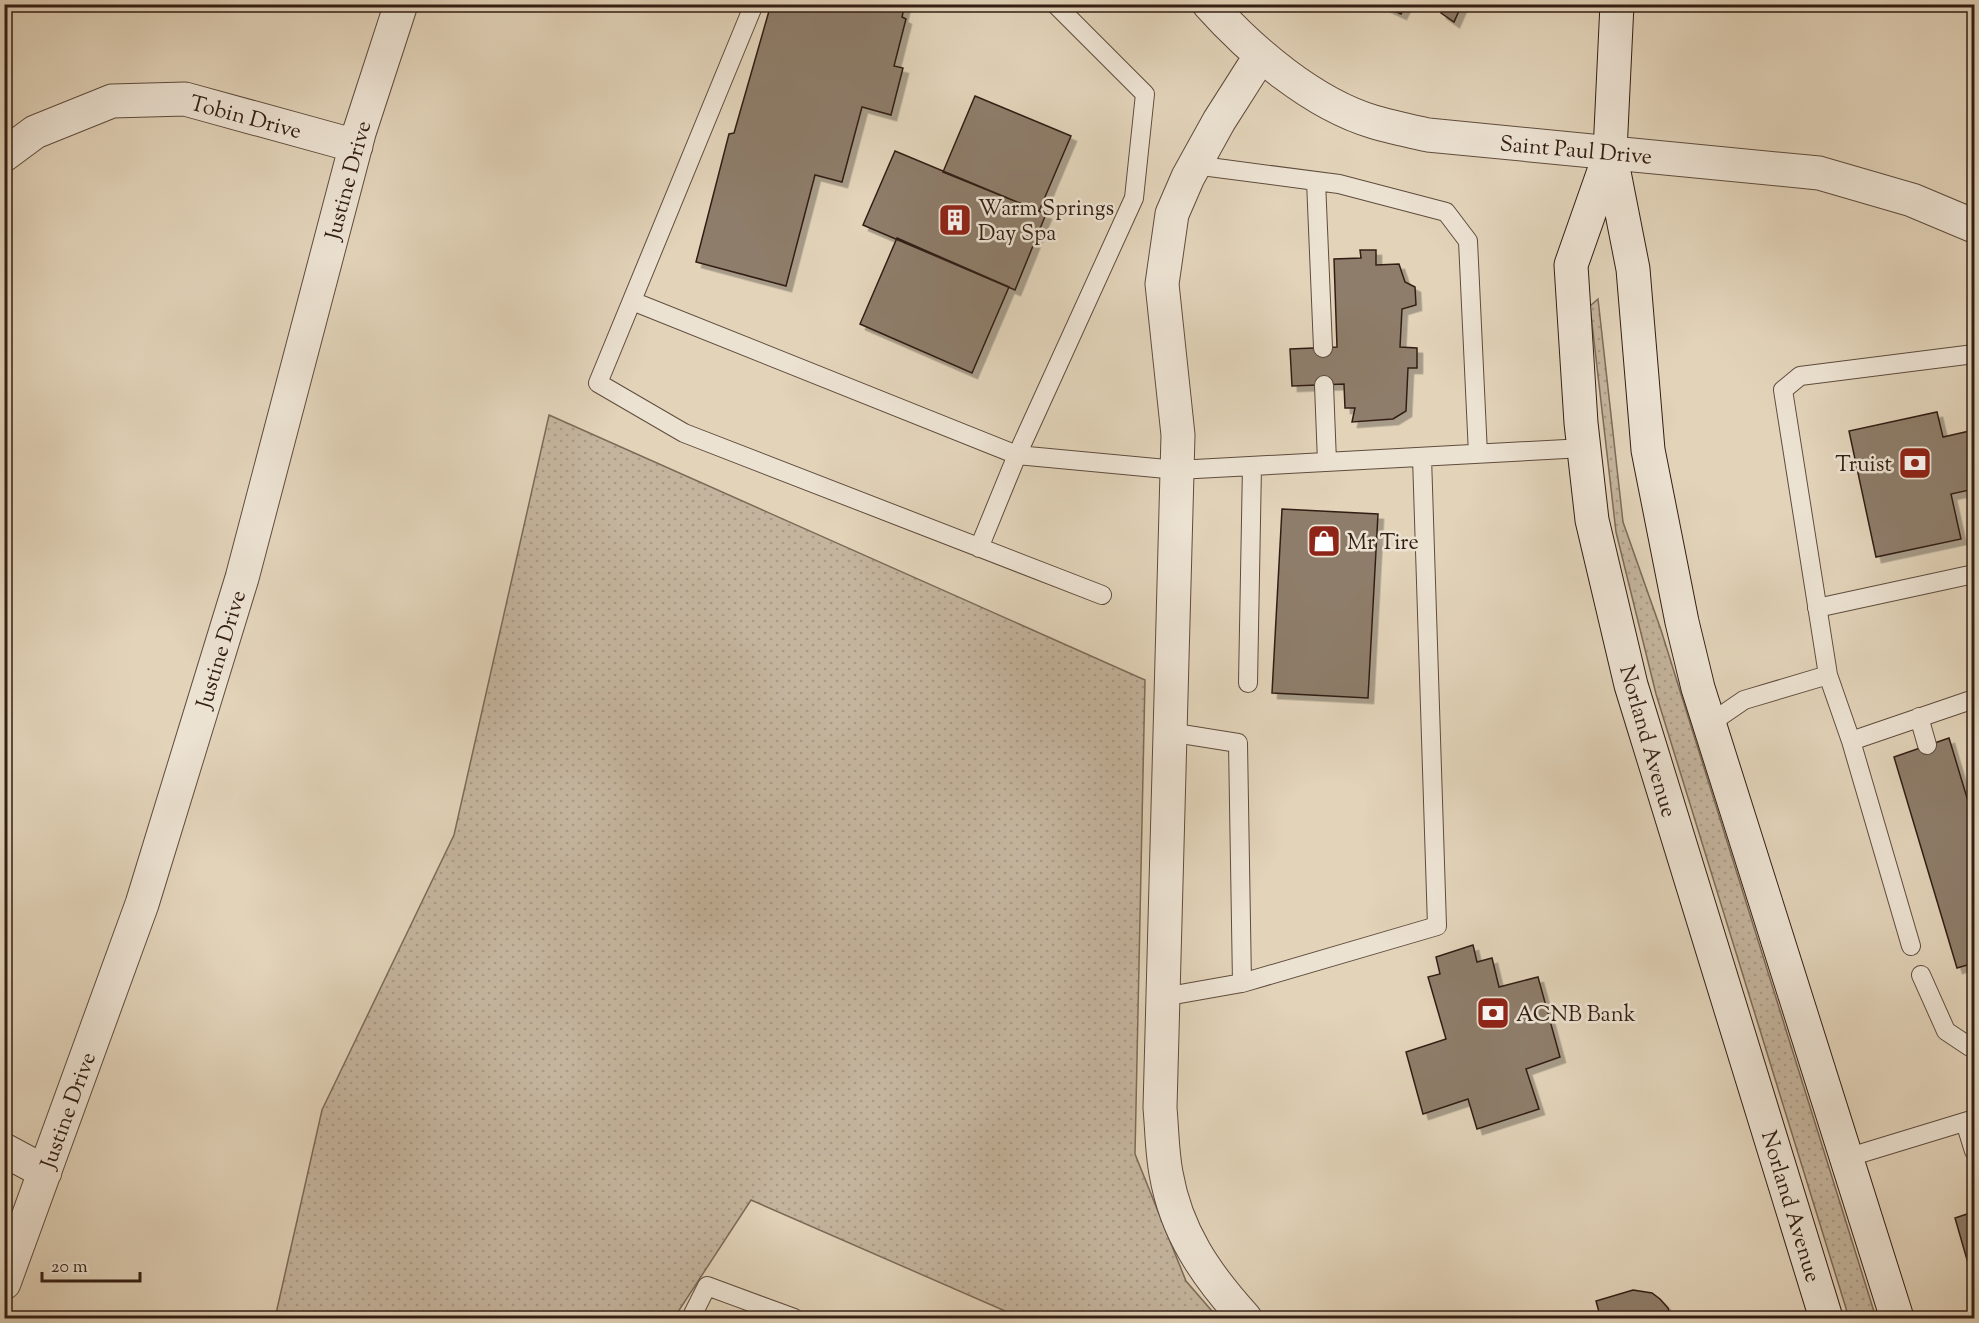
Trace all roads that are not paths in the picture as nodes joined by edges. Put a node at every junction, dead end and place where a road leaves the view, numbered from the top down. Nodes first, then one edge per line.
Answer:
1 (401, 4) edge
2 (754, 4) edge
3 (1055, 4) edge
4 (1209, 4) edge
5 (1617, 4) edge
6 (1261, 55) junction
7 (356, 146) junction
8 (1610, 152) junction
9 (4, 155) edge
10 (1194, 165) junction
11 (1316, 181) junction
12 (1974, 226) edge
13 (632, 301) junction
14 (1323, 348) dead end
15 (1974, 354) edge
16 (1324, 385) dead end
17 (1584, 448) junction
18 (1478, 454) junction
19 (1017, 455) junction
20 (1422, 457) junction
21 (1327, 462) junction
22 (1252, 466) junction
23 (1177, 470) junction
24 (979, 548) junction
25 (1974, 574) edge
26 (1102, 595) dead end
27 (1817, 608) junction
28 (1828, 675) junction
29 (1248, 683) dead end
30 (1974, 699) edge
31 (1919, 717) junction
32 (1709, 724) junction
33 (1169, 732) junction
34 (1851, 741) junction
35 (1927, 745) dead end
36 (1911, 946) dead end
37 (1921, 975) dead end
38 (1242, 983) junction
39 (1163, 997) junction
40 (1974, 1047) edge
41 (1970, 1120) edge
42 (4, 1150) edge
43 (1974, 1151) edge
44 (1846, 1158) junction
45 (45, 1172) junction
46 (4, 1283) edge
47 (691, 1318) edge
48 (794, 1318) edge
49 (1245, 1318) edge
50 (1827, 1318) edge
51 (1897, 1318) edge

1 - 7 street, Justine Drive
2 - 13 lane
3 - 19 lane
4 - 6 street, Saint Paul Drive
5 - 8 street, Norland Avenue
6 - 8 street, Saint Paul Drive
6 - 10 street
7 - 9 street, Tobin Drive
7 - 45 street, Justine Drive
8 - 12 street, Saint Paul Drive
8 - 17 street, Norland Avenue
8 - 32 street, Norland Avenue
10 - 11 lane
10 - 23 street
11 - 14 lane
11 - 18 lane
13 - 19 lane
13 - 24 lane
15 - 27 lane
16 - 21 lane
17 - 18 lane
17 - 50 street, Norland Avenue
18 - 20 lane
19 - 23 lane
19 - 24 lane
20 - 21 lane
20 - 38 lane
21 - 22 lane
22 - 23 lane
22 - 29 lane
23 - 33 street
24 - 26 lane
25 - 27 lane
27 - 28 lane
28 - 32 lane
28 - 34 lane
30 - 31 lane
31 - 34 lane
31 - 35 lane
32 - 44 street, Norland Avenue
33 - 38 lane
33 - 39 street
34 - 36 lane
37 - 40 lane
38 - 39 lane
39 - 49 street
41 - 43 lane
41 - 44 lane
42 - 45 street
44 - 51 street, Norland Avenue
45 - 46 street, Justine Drive
47 - 48 lane

